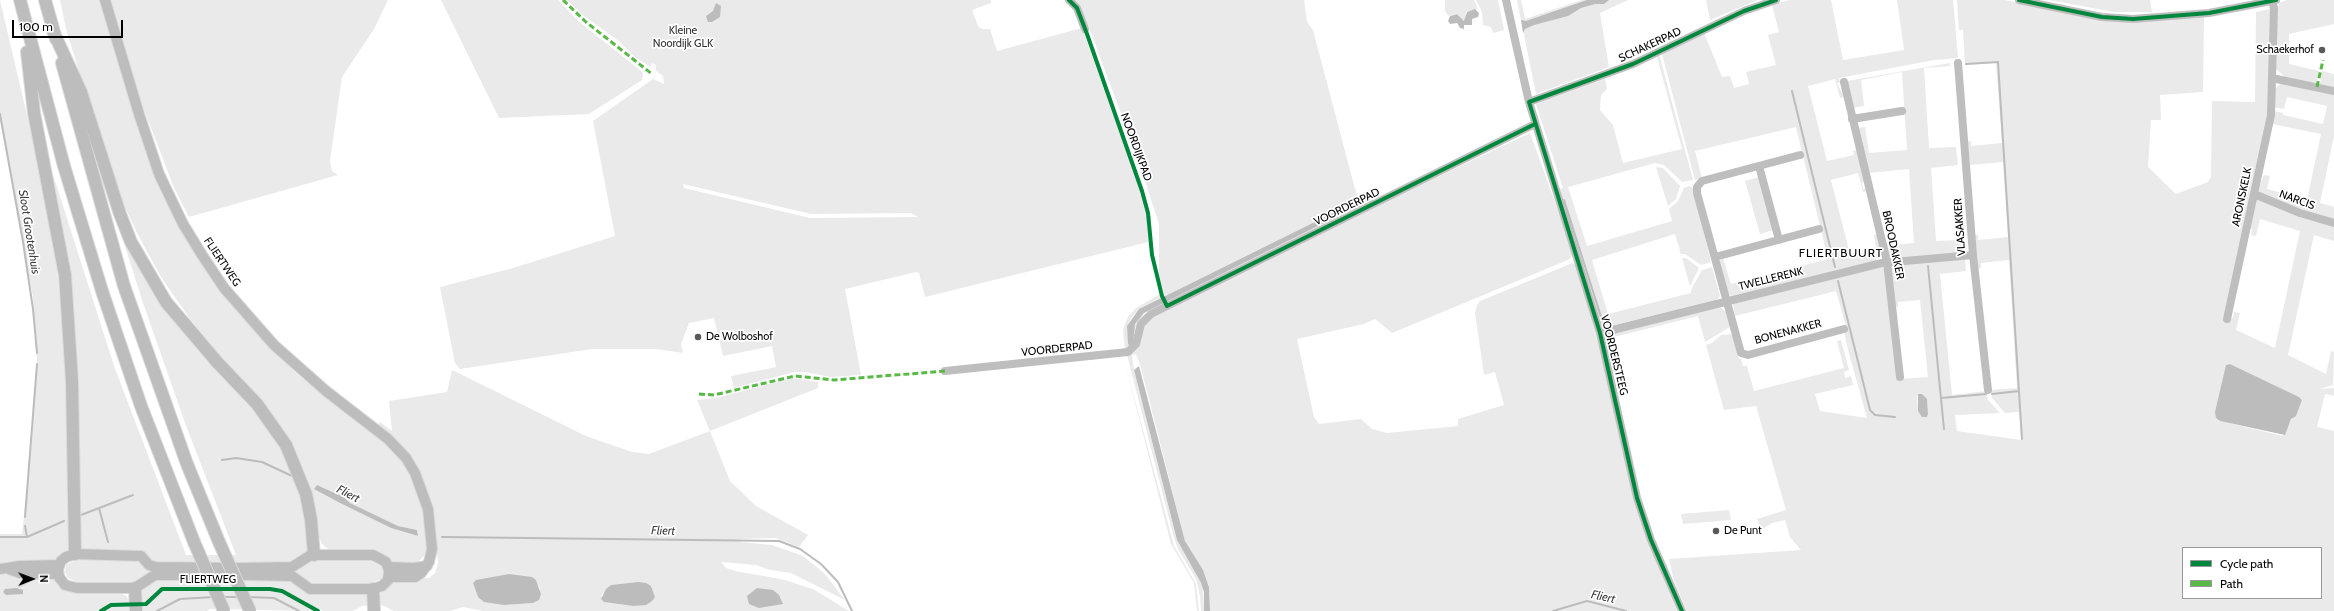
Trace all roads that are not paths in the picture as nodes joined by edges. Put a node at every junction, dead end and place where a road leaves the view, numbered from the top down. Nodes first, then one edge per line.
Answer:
1 (20, 0) edge
2 (45, 0) edge
3 (105, 0) edge
4 (1069, 0) edge
5 (1506, 0) edge
6 (1776, 0) edge
7 (2020, 0) edge
8 (2274, 1) edge
9 (23, 13) junction
10 (1085, 29) dead end
11 (54, 31) junction
12 (1958, 62) dead end
13 (2272, 78) junction
14 (1844, 82) dead end
15 (2334, 91) edge
16 (1529, 102) junction
17 (1902, 112) dead end
18 (1852, 119) junction
19 (1535, 124) junction
20 (1800, 155) dead end
21 (1759, 166) junction
22 (2254, 194) junction
23 (2334, 223) edge
24 (1818, 229) dead end
25 (1779, 240) junction
26 (1974, 255) junction
27 (1715, 257) junction
28 (1887, 262) junction
29 (1726, 302) junction
30 (2227, 320) dead end
31 (1844, 328) dead end
32 (1600, 333) junction
33 (945, 372) dead end
34 (1900, 377) dead end
35 (1988, 390) dead end
36 (75, 554) junction
37 (314, 555) junction
38 (427, 566) junction
39 (388, 567) junction
40 (5, 569) edge
41 (58, 570) junction
42 (155, 571) junction
43 (388, 579) junction
44 (135, 588) junction
45 (373, 589) junction
46 (136, 611) edge
47 (224, 611) edge
48 (250, 611) edge
49 (374, 611) edge
50 (1682, 611) edge

1 - 9 highway
2 - 11 highway
3 - 38 main road, FLIERTWEG
4 - 10 street
5 - 16 street, VOORDERSTEEG
6 - 16 street, SCHAKERPAD
7 - 8 street
8 - 13 street, ARONSKELK
9 - 36 highway
9 - 47 highway, bridge
11 - 37 highway
11 - 48 highway, bridge
12 - 26 street, VLASAKKER
13 - 15 street
13 - 22 street, ARONSKELK
14 - 18 street, BROODAKKER
16 - 19 street, VOORDERSTEEG
17 - 18 street
18 - 28 street, BROODAKKER
19 - 32 street, VOORDERSTEEG
19 - 33 street, VOORDERPAD
20 - 21 street, BONENAKKER
21 - 25 street
21 - 27 street, BONENAKKER
22 - 23 street, NARCIS
22 - 30 street, ARONSKELK
24 - 25 street
25 - 27 street
26 - 28 street, TWELLERENK
26 - 35 street, VLASAKKER
27 - 29 street, BONENAKKER
28 - 29 street, TWELLERENK
28 - 34 street, BROODAKKER
29 - 31 street, BONENAKKER
29 - 32 street, TWELLERENK
32 - 50 street, VOORDERSTEEG
36 - 41 main road
36 - 42 main road
37 - 39 main road, FLIERTWEG
37 - 42 main road, FLIERTWEG
38 - 39 main road
38 - 43 main road
39 - 43 main road
40 - 41 main road
41 - 44 main road
42 - 44 main road
42 - 45 main road, FLIERTWEG
43 - 45 main road
44 - 46 highway
45 - 49 highway

